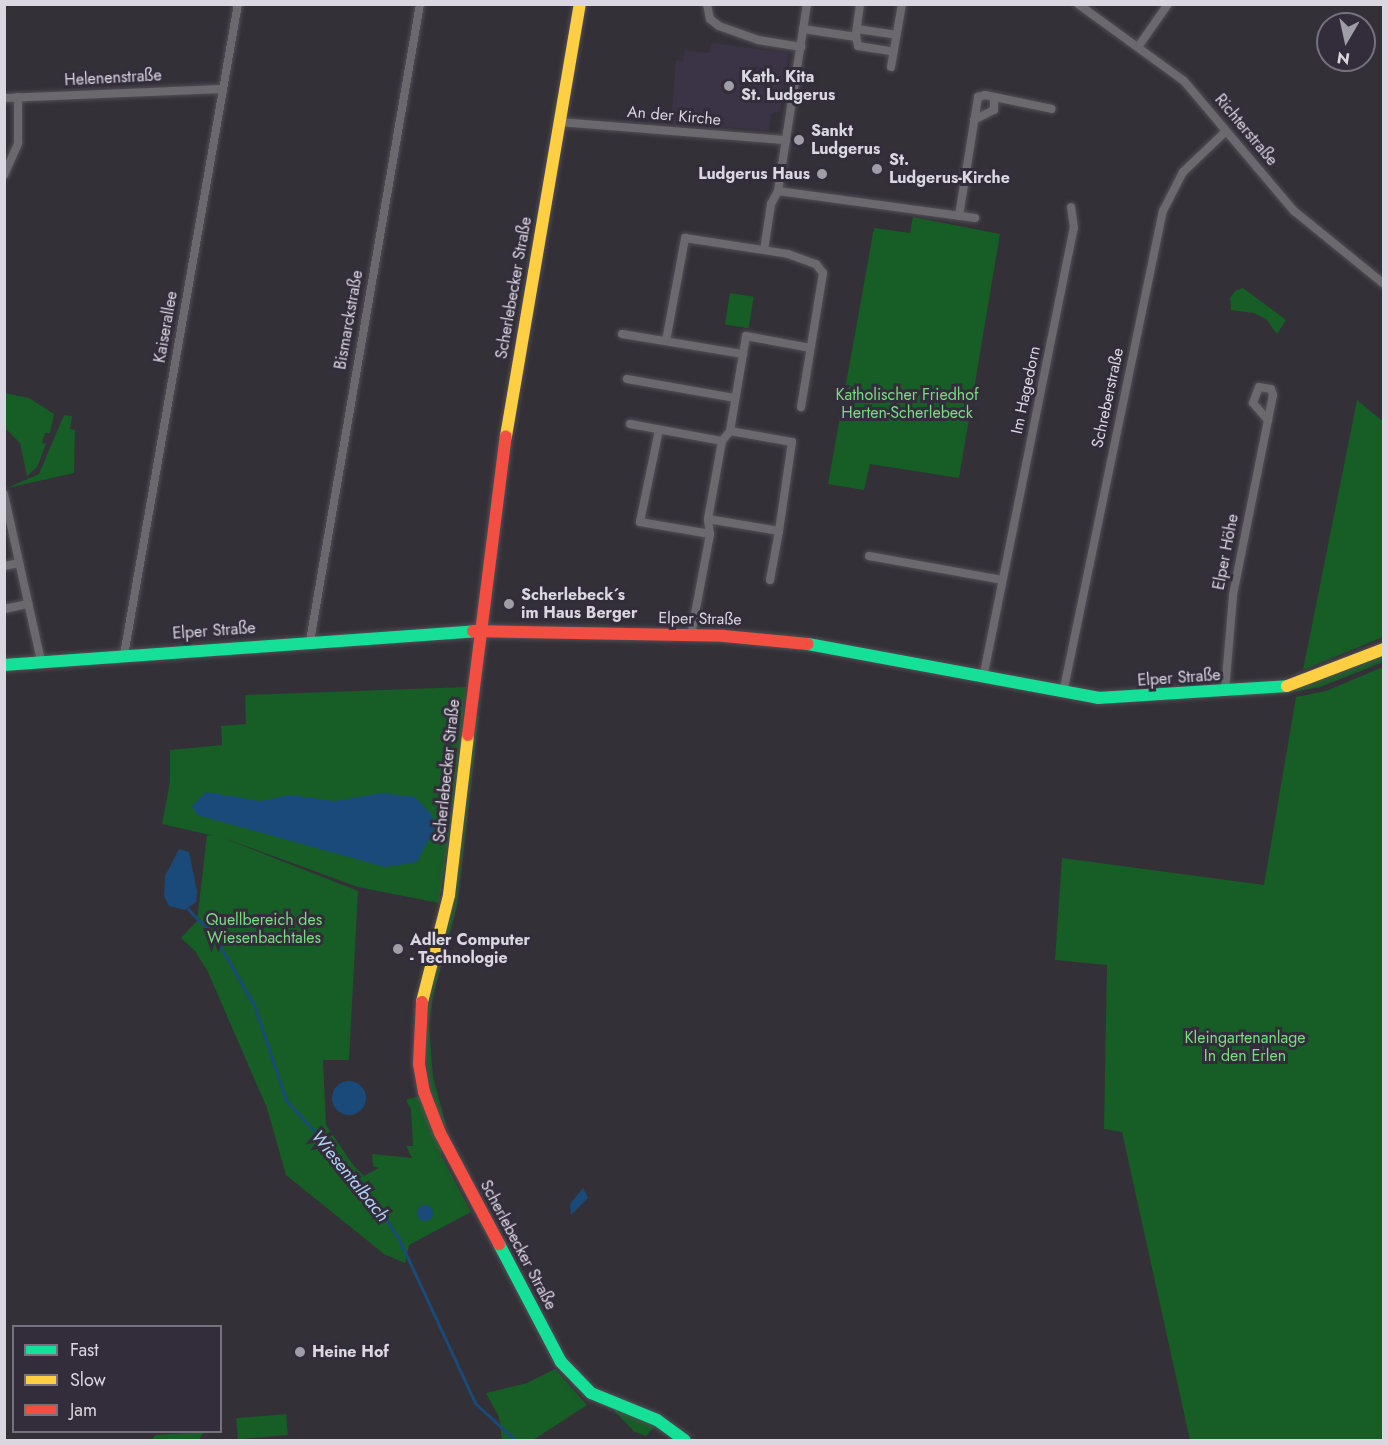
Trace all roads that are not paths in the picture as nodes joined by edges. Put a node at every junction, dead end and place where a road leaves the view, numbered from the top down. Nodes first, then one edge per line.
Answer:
1 (238, 4) edge
2 (420, 4) edge
3 (580, 4) edge
4 (707, 4) edge
5 (807, 4) edge
6 (860, 4) edge
7 (902, 4) edge
8 (1078, 4) edge
9 (1168, 4) edge
10 (803, 29) junction
11 (856, 33) junction
12 (897, 35) junction
13 (801, 47) junction
14 (1138, 47) junction
15 (894, 52) junction
16 (891, 67) dead end
17 (223, 88) junction
18 (4, 98) edge
19 (18, 98) junction
20 (994, 100) junction
21 (1052, 109) dead end
22 (974, 120) junction
23 (560, 122) junction
24 (1226, 131) junction
25 (786, 140) junction
26 (4, 176) edge
27 (778, 191) junction
28 (1071, 207) dead end
29 (959, 216) junction
30 (975, 218) dead end
31 (764, 250) junction
32 (1383, 284) edge
33 (622, 334) dead end
34 (666, 341) junction
35 (810, 348) junction
36 (743, 354) junction
37 (627, 378) dead end
38 (735, 398) junction
39 (801, 406) dead end
40 (1268, 420) dead end
41 (630, 424) dead end
42 (658, 430) junction
43 (730, 431) junction
44 (722, 441) junction
45 (4, 494) edge
46 (708, 519) junction
47 (8, 523) edge
48 (779, 531) junction
49 (710, 534) junction
50 (869, 556) dead end
51 (19, 563) junction
52 (4, 566) edge
53 (770, 580) dead end
54 (1002, 580) junction
55 (28, 604) junction
56 (4, 609) edge
57 (479, 631) junction
58 (691, 635) junction
59 (310, 641) junction
60 (1383, 649) edge
61 (124, 654) junction
62 (41, 661) junction
63 (4, 665) edge
64 (982, 678) junction
65 (1225, 691) junction
66 (1063, 693) junction
67 (685, 1440) edge

1 - 17 street, Kaiserallee
2 - 59 street, Bismarckstraße
3 - 23 street, Scherlebecker Straße
4 - 13 street
5 - 10 street
6 - 11 street
7 - 12 street
8 - 14 street, Richterstraße
9 - 14 street
10 - 11 street
10 - 13 street
11 - 12 street
11 - 15 street
12 - 15 street
13 - 25 street
14 - 24 street, Richterstraße
15 - 16 street
17 - 19 street, Helenenstraße
17 - 61 street, Kaiserallee
18 - 19 street, Helenenstraße
19 - 26 street
20 - 21 street
20 - 22 street
20 - 22 street
22 - 29 street
23 - 25 street, An der Kirche
23 - 57 street, Scherlebecker Straße
24 - 32 street, Richterstraße
24 - 66 street, Schreberstraße
25 - 27 street
27 - 29 street
27 - 31 street
28 - 54 street, Im Hagedorn
29 - 30 street
31 - 34 street
31 - 35 street
33 - 34 street
34 - 36 street
35 - 36 street
35 - 39 street
36 - 38 street
37 - 38 street
38 - 43 street
40 - 65 street, Elper Höhe
41 - 42 street
42 - 44 street
42 - 49 street
43 - 44 street
43 - 48 street
44 - 46 street
45 - 47 street
46 - 48 street
46 - 49 street
47 - 51 street
48 - 53 street
49 - 58 street
50 - 54 street
51 - 52 street
51 - 55 street
54 - 64 street, Im Hagedorn
55 - 56 street
55 - 62 street
57 - 58 street, Elper Straße
57 - 59 street, Elper Straße
57 - 67 street, Scherlebecker Straße
58 - 64 street, Elper Straße
59 - 61 street, Elper Straße
60 - 65 street, Elper Straße
61 - 62 street, Elper Straße
62 - 63 street, Elper Straße
64 - 66 street, Elper Straße
65 - 66 street, Elper Straße

